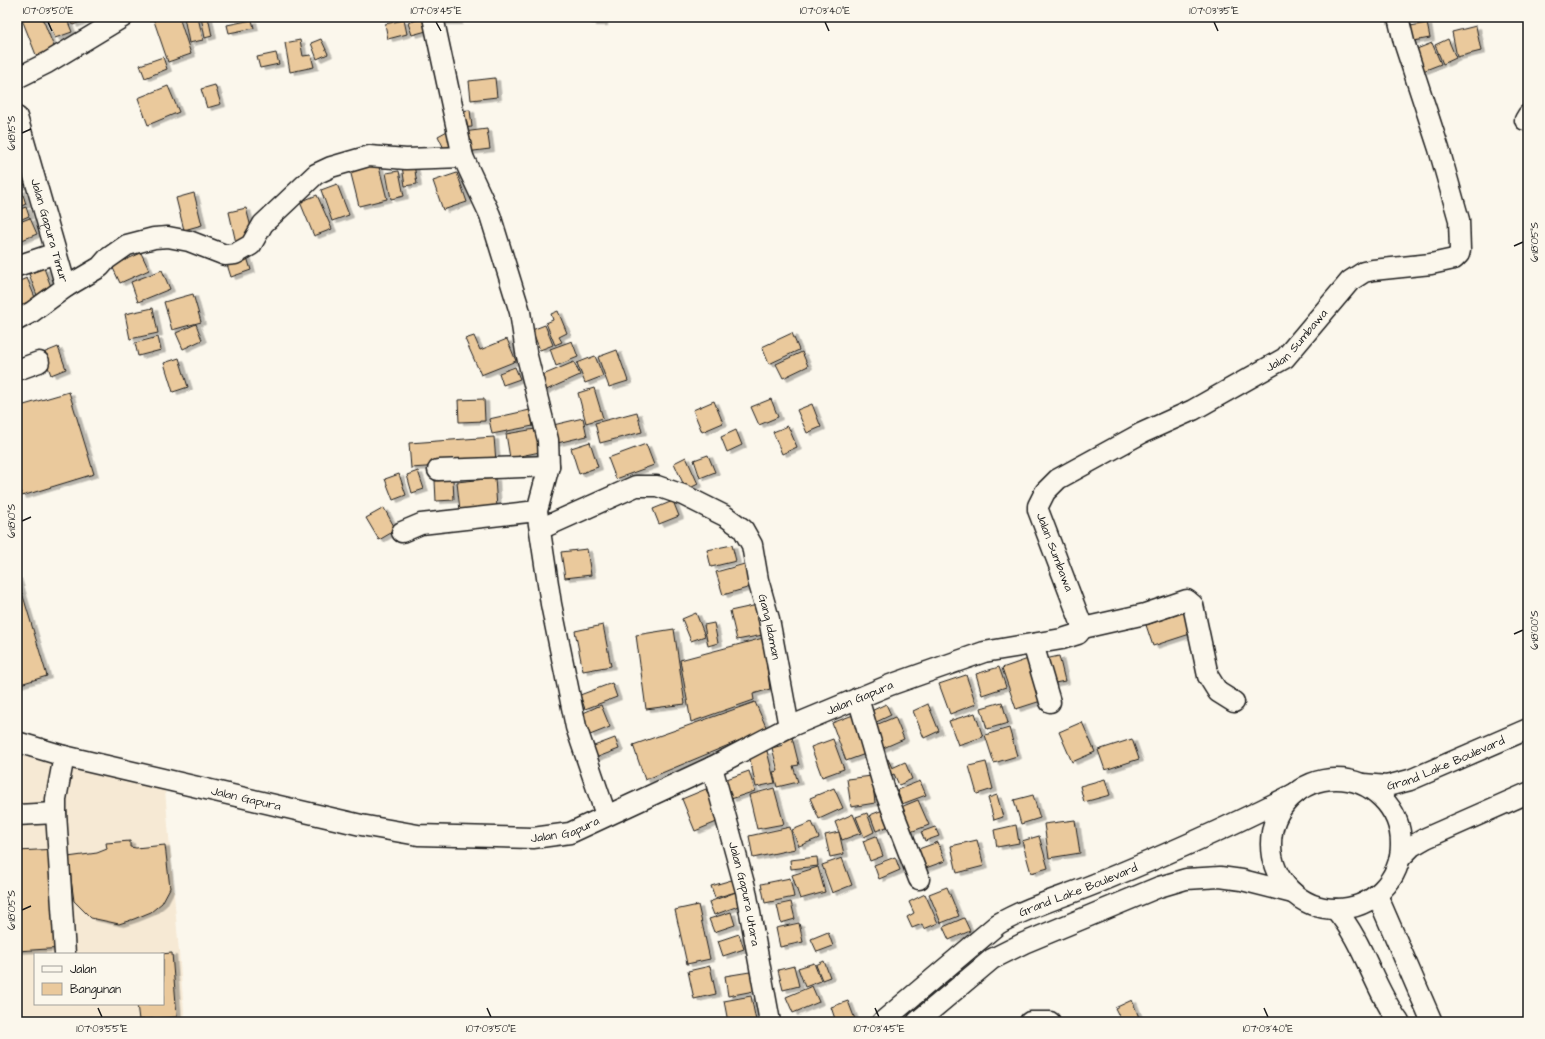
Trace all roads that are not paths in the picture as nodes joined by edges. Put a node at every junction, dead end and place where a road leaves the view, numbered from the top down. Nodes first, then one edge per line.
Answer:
1 (123, 17) edge
2 (432, 17) edge
3 (1398, 17) edge
4 (17, 78) edge
5 (17, 118) edge
6 (463, 157) junction
7 (56, 253) junction
8 (17, 266) edge
9 (66, 287) junction
10 (17, 320) edge
11 (39, 362) dead end
12 (17, 370) edge
13 (549, 466) junction
14 (438, 470) dead end
15 (539, 520) junction
16 (402, 532) dead end
17 (1083, 628) junction
18 (1033, 644) junction
19 (858, 698) junction
20 (1050, 702) dead end
21 (1234, 702) dead end
22 (789, 728) junction
23 (1528, 729) edge
24 (17, 742) edge
25 (64, 756) junction
26 (712, 767) junction
27 (1361, 784) junction
28 (1296, 793) junction
29 (1528, 793) edge
30 (56, 813) junction
31 (17, 815) edge
32 (606, 816) junction
33 (1400, 857) junction
34 (919, 879) dead end
35 (1293, 893) junction
36 (1377, 895) junction
37 (1334, 909) junction
38 (64, 953) edge
39 (770, 1022) edge
40 (882, 1022) edge
41 (917, 1022) edge
42 (1030, 1022) edge
43 (1050, 1022) edge
44 (1399, 1022) edge
45 (1432, 1022) edge

1 - 4 street
2 - 6 street
3 - 17 street, Jalan Sumbawa
5 - 7 street, Jalan Gapura Timur
6 - 9 street
6 - 13 street
7 - 8 street
7 - 9 street, Jalan Gapura Timur
9 - 10 street, Jalan Gapura Timur
11 - 12 street
13 - 14 street
13 - 15 street
15 - 16 street
15 - 22 street, Gang Idaman
15 - 32 street
17 - 18 street, Jalan Gapura
17 - 21 street, Jalan Gapura
18 - 19 street, Jalan Gapura
18 - 20 street
19 - 22 street, Jalan Gapura
19 - 34 street
22 - 26 street, Jalan Gapura
23 - 27 street, Grand Lake Boulevard
24 - 25 street, Jalan Gapura
25 - 30 street
25 - 32 street, Jalan Gapura
26 - 32 street, Jalan Gapura
26 - 39 street, Jalan Gapura Utara
27 - 28 street
27 - 33 street
28 - 35 street
28 - 40 street, Grand Lake Boulevard
29 - 33 street
30 - 31 street
30 - 38 street
33 - 36 street
35 - 37 street
35 - 41 street
36 - 37 street
36 - 45 street
37 - 44 street
42 - 43 street

